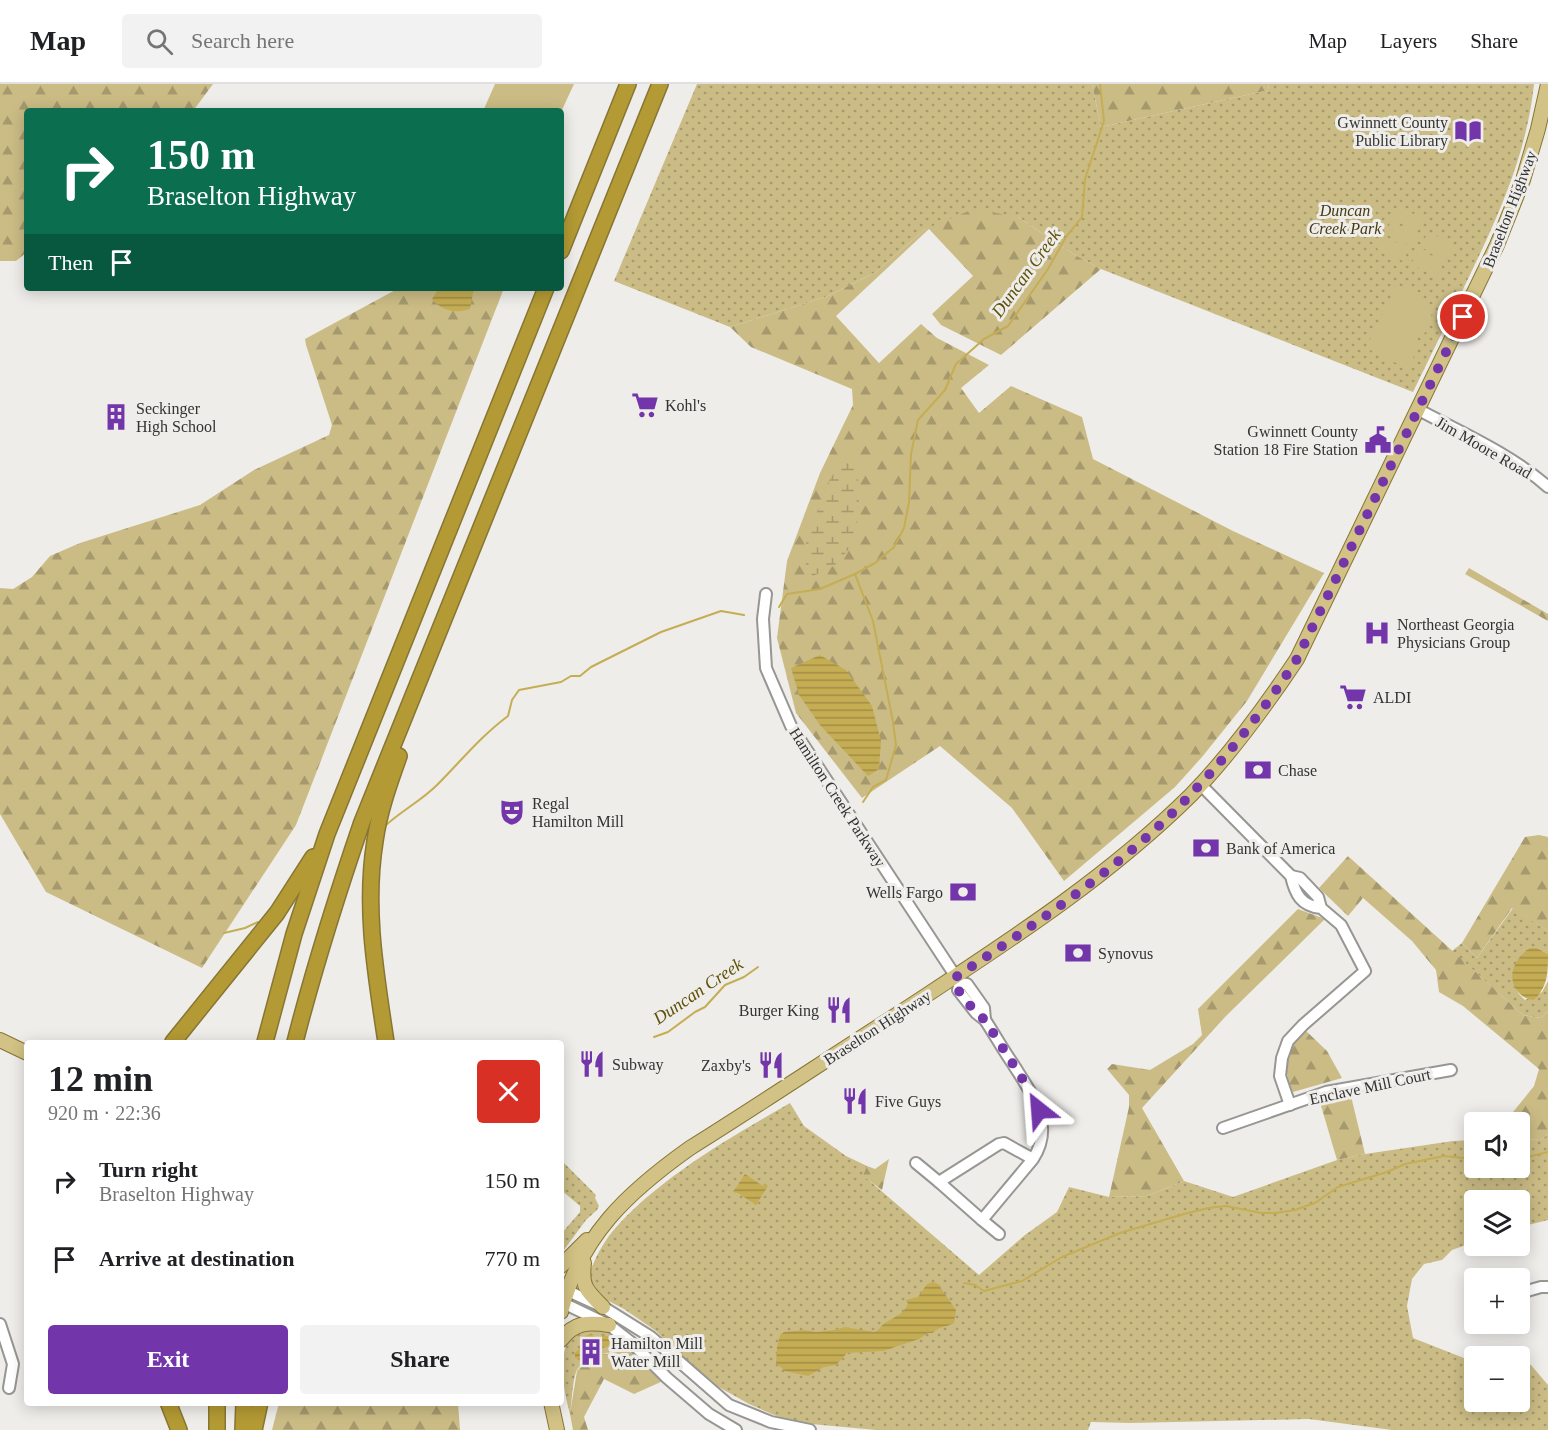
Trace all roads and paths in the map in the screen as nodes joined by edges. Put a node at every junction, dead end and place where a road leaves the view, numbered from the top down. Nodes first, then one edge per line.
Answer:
1 (628, 84) edge
2 (660, 84) edge
3 (1548, 84) edge
4 (564, 244) edge
5 (545, 291) edge
6 (1419, 410) junction
7 (1548, 488) edge
8 (766, 594) dead end
9 (442, 622) junction
10 (1200, 784) junction
11 (327, 834) junction
12 (958, 980) junction
13 (175, 1040) edge
14 (266, 1040) edge
15 (296, 1040) edge
16 (386, 1040) edge
17 (2, 1044) edge
18 (24, 1052) edge
19 (1451, 1070) dead end
20 (1290, 1105) junction
21 (1223, 1128) dead end
22 (1033, 1159) junction
23 (915, 1163) dead end
24 (939, 1182) junction
25 (607, 1219) junction
26 (982, 1220) junction
27 (999, 1234) dead end
28 (586, 1252) junction
29 (564, 1263) edge
30 (1548, 1287) edge
31 (1530, 1290) edge
32 (564, 1297) edge
33 (564, 1299) edge
34 (564, 1300) edge
35 (603, 1307) junction
36 (0, 1324) edge
37 (609, 1325) junction
38 (564, 1337) edge
39 (9, 1388) dead end
40 (170, 1406) edge
41 (217, 1406) edge
42 (244, 1406) edge
43 (259, 1406) edge
44 (552, 1406) edge
45 (179, 1430) edge
46 (217, 1430) edge
47 (243, 1430) edge
48 (254, 1430) edge
49 (557, 1430) edge
50 (736, 1430) edge
51 (810, 1430) edge

1 - 4 highway
2 - 9 highway
3 - 6 main road, Braselton Highway
5 - 11 highway
6 - 7 street, Jim Moore Road
6 - 10 main road, Braselton Highway
8 - 12 street, Hamilton Creek Parkway
9 - 15 highway
9 - 16 highway
10 - 12 main road, Braselton Highway
10 - 20 street, Enclave Mill Court
11 - 13 highway
11 - 14 highway
12 - 22 street, Hamilton Creek Parkway
12 - 25 main road, Braselton Highway
17 - 18 main road
19 - 20 street, Enclave Mill Court
20 - 21 street, Enclave Mill Court
22 - 24 street
22 - 26 street, Hamilton Creek Parkway
23 - 24 street
24 - 26 street
25 - 28 main road, Braselton Highway
25 - 29 main road
26 - 27 street
28 - 32 main road, Braselton Highway
28 - 35 main road
30 - 31 street
33 - 35 street
34 - 37 street
35 - 51 street
36 - 39 street
37 - 38 main road
37 - 50 street
40 - 45 highway
41 - 46 highway
42 - 47 highway
43 - 48 highway
44 - 49 main road

